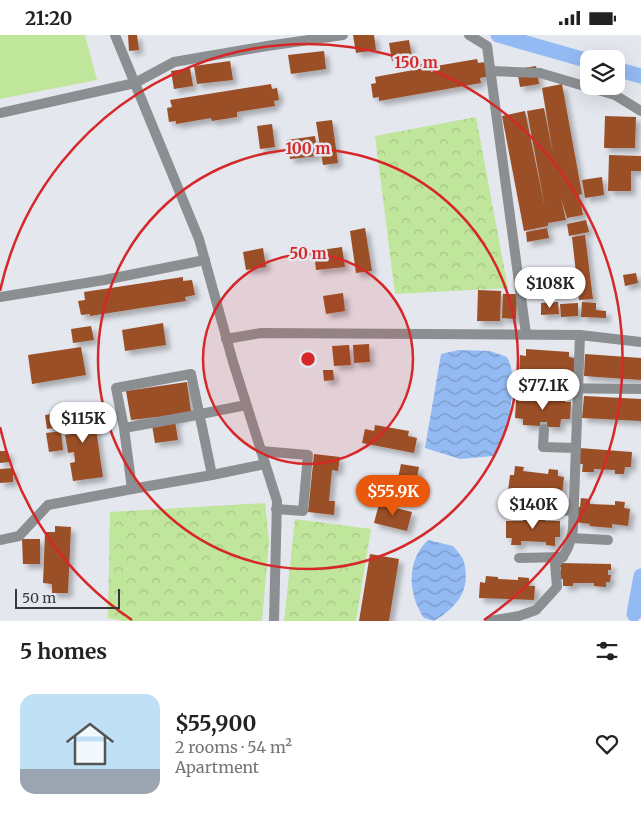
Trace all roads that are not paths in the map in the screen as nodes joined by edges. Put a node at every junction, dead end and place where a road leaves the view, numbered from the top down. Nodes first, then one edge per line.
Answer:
1 (115, 35) edge
2 (343, 35) edge
3 (470, 35) edge
4 (490, 71) junction
5 (135, 83) junction
6 (641, 111) edge
7 (0, 113) edge
8 (205, 260) junction
9 (0, 297) edge
10 (526, 334) junction
11 (580, 335) junction
12 (226, 339) junction
13 (641, 342) edge
14 (541, 388) dead end
15 (579, 388) junction
16 (641, 389) edge
17 (246, 405) junction
18 (201, 415) junction
19 (124, 428) junction
20 (544, 429) dead end
21 (576, 448) junction
22 (261, 451) junction
23 (265, 464) junction
24 (212, 475) junction
25 (132, 489) junction
26 (510, 507) dead end
27 (276, 509) junction
28 (573, 511) junction
29 (571, 538) junction
30 (0, 540) edge
31 (608, 540) dead end
32 (563, 557) junction
33 (519, 558) dead end
34 (274, 621) edge
35 (490, 621) edge

1 - 5 street
2 - 5 street
3 - 4 street
4 - 6 street
4 - 10 street
5 - 7 street
5 - 8 street
8 - 9 street
8 - 12 street
10 - 11 street
10 - 12 street
11 - 13 street
11 - 15 street
12 - 17 street
14 - 15 street
15 - 16 street
15 - 21 street
17 - 18 street
17 - 22 street
18 - 19 street
18 - 19 street
18 - 24 street
19 - 25 street
20 - 21 street
21 - 28 street
22 - 23 street
22 - 27 street
23 - 24 street
23 - 27 street
24 - 25 street
25 - 30 street
26 - 28 street
27 - 34 street
28 - 29 street
29 - 31 street
29 - 32 street
32 - 33 street
32 - 35 street

